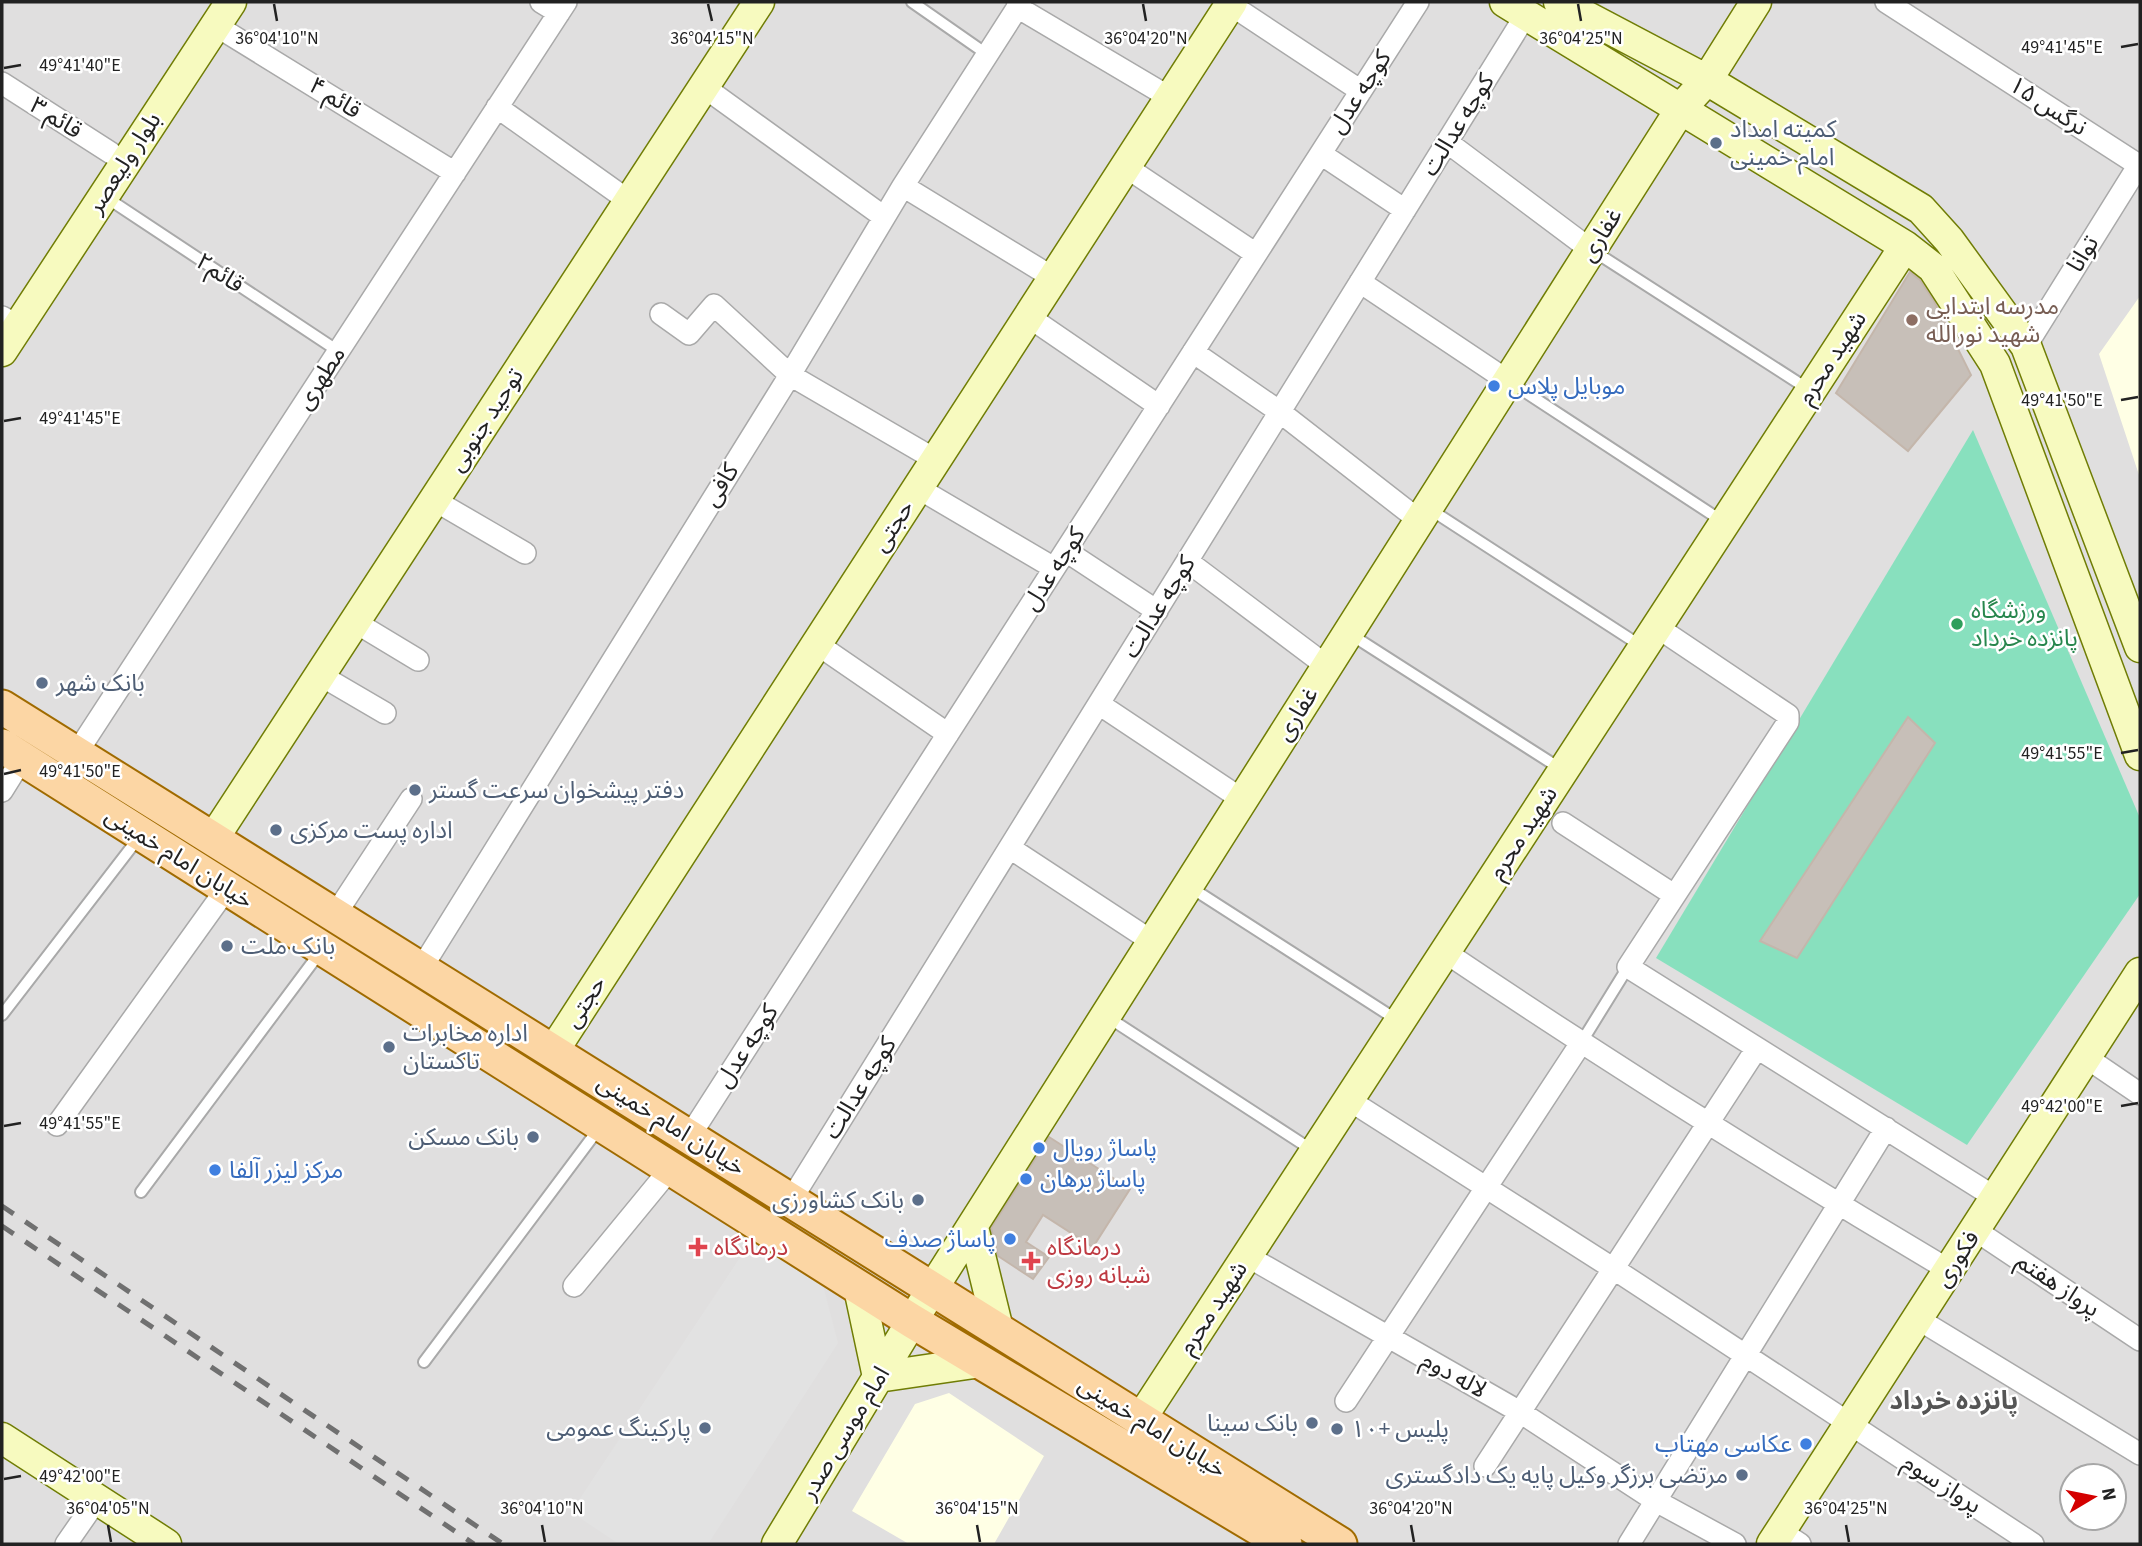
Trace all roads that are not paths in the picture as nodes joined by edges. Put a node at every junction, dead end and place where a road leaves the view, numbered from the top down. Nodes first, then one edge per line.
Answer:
1 (760, 2) edge
2 (912, 2) edge
3 (1418, 2) edge
4 (1559, 2) edge
5 (1756, 2) edge
6 (1886, 2) edge
7 (1231, 3) edge
8 (1019, 5) edge
9 (555, 6) edge
10 (1516, 7) edge
11 (218, 10) edge
12 (988, 55) junction
13 (1707, 80) junction
14 (2, 83) edge
15 (704, 87) junction
16 (1361, 91) junction
17 (1170, 97) junction
18 (497, 107) junction
19 (1682, 107) junction
20 (1447, 142) junction
21 (111, 153) junction
22 (1321, 153) junction
23 (2140, 165) edge
24 (1126, 167) junction
25 (455, 173) junction
26 (903, 186) junction
27 (102, 195) junction
28 (629, 201) junction
29 (1405, 209) junction
30 (884, 217) junction
31 (1905, 246) junction
32 (1591, 250) junction
33 (1256, 254) junction
34 (1052, 277) junction
35 (1360, 282) junction
36 (661, 314) dead end
37 (1029, 317) junction
38 (8, 321) edge
39 (2026, 346) junction
40 (2, 351) edge
41 (338, 351) junction
42 (1193, 352) junction
43 (790, 375) junction
44 (1508, 381) junction
45 (1810, 391) junction
46 (1158, 406) junction
47 (1280, 412) junction
48 (936, 460) junction
49 (918, 488) junction
50 (434, 500) junction
51 (1424, 514) junction
52 (1725, 523) junction
53 (525, 553) dead end
54 (1060, 560) junction
55 (1187, 562) junction
56 (1157, 611) junction
57 (355, 622) junction
58 (1349, 633) junction
59 (1650, 637) junction
60 (817, 644) junction
61 (2140, 647) edge
62 (418, 660) dead end
63 (1328, 667) junction
64 (320, 675) junction
65 (1099, 704) junction
66 (2, 708) edge
67 (385, 713) dead end
68 (948, 734) junction
69 (12, 752) edge
70 (76, 754) junction
71 (2140, 755) edge
72 (1563, 771) junction
73 (2, 791) edge
74 (411, 799) dead end
75 (1242, 800) junction
76 (1563, 823) dead end
77 (141, 834) junction
78 (213, 839) junction
79 (1010, 848) junction
80 (1188, 886) junction
81 (227, 888) junction
82 (1674, 895) junction
83 (335, 915) junction
84 (1153, 942) junction
85 (323, 949) junction
86 (1445, 952) junction
87 (1628, 967) junction
88 (421, 969) junction
89 (2140, 973) edge
90 (2, 1016) edge
91 (1106, 1016) junction
92 (1399, 1022) junction
93 (1581, 1044) junction
94 (1757, 1048) junction
95 (554, 1050) junction
96 (2087, 1058) junction
97 (2140, 1094) edge
98 (1349, 1100) junction
99 (1709, 1122) junction
100 (57, 1125) dead end
101 (602, 1125) junction
102 (1886, 1128) junction
103 (689, 1137) junction
104 (1315, 1152) junction
105 (671, 1168) junction
106 (1486, 1188) junction
107 (141, 1192) dead end
108 (1996, 1198) junction
109 (791, 1200) junction
110 (1839, 1205) junction
111 (972, 1227) junction
112 (1975, 1230) junction
113 (1247, 1256) junction
114 (1614, 1269) junction
115 (1949, 1270) junction
116 (574, 1286) dead end
117 (859, 1288) junction
118 (933, 1289) junction
119 (1918, 1319) junction
120 (912, 1321) junction
121 (998, 1329) junction
122 (1386, 1337) junction
123 (2140, 1340) edge
124 (1745, 1356) junction
125 (424, 1362) dead end
126 (981, 1362) junction
127 (878, 1377) junction
128 (1346, 1401) dead end
129 (1520, 1412) junction
130 (1140, 1420) junction
131 (1852, 1425) junction
132 (2, 1438) edge
133 (2140, 1454) edge
134 (1485, 1466) dead end
135 (97, 1498) junction
136 (1656, 1501) junction
137 (1784, 1540) edge
138 (66, 1544) edge
139 (166, 1544) edge
140 (777, 1544) edge
141 (1285, 1544) edge
142 (1340, 1544) edge
143 (1629, 1544) edge
144 (1735, 1544) edge
145 (2033, 1544) edge

1 - 15 street, توحید جنوبی
2 - 12 lane
3 - 16 street, کوچه عدل
4 - 13 street
5 - 13 street
6 - 23 street, نرگس ۱۵
7 - 16 street
7 - 17 street, حجتی
8 - 12 street, کافی
8 - 17 street
9 - 18 street, مطهری
10 - 19 street
10 - 20 street, کوچه عدالت
11 - 21 street
11 - 25 street, قائم ۴
11 - 27 street, بلوار ولیعصر
12 - 26 street, کافی
13 - 19 street, غفاری
13 - 39 street
14 - 21 street, قائم ۳
15 - 28 street, توحید جنوبی
15 - 30 street
16 - 22 street, کوچه عدل
17 - 24 street, حجتی
18 - 25 street, مطهری
18 - 28 street
19 - 31 street
19 - 32 street, غفاری
20 - 29 street, کوچه عدالت
20 - 32 street
21 - 38 street
22 - 29 street
22 - 33 street, کوچه عدل
23 - 39 street, توانا
24 - 33 street
24 - 34 street, حجتی
25 - 41 street, مطهری
26 - 30 street, کافی
26 - 34 street
27 - 38 street, بلوار ولیعصر
27 - 41 lane, قائم۲
28 - 50 street, توحید جنوبی
29 - 35 street, کوچه عدالت
30 - 43 street, کافی
31 - 45 street, شهید محرم
31 - 71 street
32 - 44 street, غفاری
32 - 45 lane
33 - 42 street, کوچه عدل
34 - 37 street, حجتی
35 - 44 street
35 - 47 street, کوچه عدالت
36 - 43 street
37 - 46 street
37 - 48 street, حجتی
38 - 40 street
39 - 61 street
41 - 70 street, مطهری
42 - 46 street, کوچه عدل
42 - 47 street
43 - 48 street
43 - 88 street, کافی
44 - 51 street, غفاری
44 - 52 lane
45 - 52 street, شهید محرم
46 - 54 street, کوچه عدل
47 - 51 street
47 - 55 street, کوچه عدالت
48 - 49 street, حجتی
49 - 54 street
49 - 60 street, حجتی
50 - 53 street
50 - 57 street, توحید جنوبی
51 - 58 street, غفاری
51 - 59 lane
52 - 59 street, شهید محرم
54 - 56 street
54 - 68 street, کوچه عدل
55 - 56 street, کوچه عدالت
55 - 63 street
56 - 65 street, کوچه عدالت
57 - 62 street
57 - 64 street, توحید جنوبی
58 - 63 street, غفاری
58 - 72 lane
59 - 72 street, شهید محرم
59 - 82 street
60 - 68 street
60 - 95 street, حجتی
63 - 75 street, غفاری
64 - 67 street
64 - 78 street, توحید جنوبی
65 - 75 street
65 - 79 street, کوچه عدالت
66 - 70 main road, خیابان امام خمینی
68 - 103 street, کوچه عدل
69 - 73 street
69 - 77 main road, خیابان امام خمینی
70 - 78 main road, خیابان امام خمینی
72 - 86 street, شهید محرم
74 - 83 street
75 - 80 street, غفاری
76 - 82 street
77 - 81 main road, خیابان امام خمینی
77 - 90 lane
78 - 83 main road, خیابان امام خمینی
79 - 84 street
79 - 109 street, کوچه عدالت
80 - 84 street, غفاری
80 - 92 lane
81 - 85 main road, خیابان امام خمینی
81 - 100 street
82 - 87 street
83 - 88 main road, خیابان امام خمینی
84 - 91 street, غفاری
85 - 101 main road, خیابان امام خمینی
85 - 107 lane
86 - 92 street, شهید محرم
86 - 93 street
87 - 93 lane
87 - 94 street
88 - 95 main road, خیابان امام خمینی
89 - 96 street, فکوری
91 - 104 lane
91 - 111 street, غفاری
92 - 98 street, شهید محرم
93 - 99 street
93 - 106 street
94 - 99 street
94 - 102 street
95 - 103 main road, خیابان امام خمینی
96 - 97 street
96 - 108 street, فکوری
98 - 104 street, شهید محرم
98 - 106 street, پرواز سوم
99 - 110 street
99 - 114 street
101 - 105 main road, خیابان امام خمینی
101 - 125 lane
102 - 108 street
102 - 110 street
103 - 109 main road, خیابان امام خمینی
104 - 113 street, شهید محرم
105 - 116 street
105 - 117 main road, خیابان امام خمینی
106 - 114 street, پرواز سوم
106 - 122 street
108 - 112 street, فکوری
109 - 118 main road, خیابان امام خمینی
110 - 115 street
110 - 124 street
111 - 118 street, غفاری
111 - 121 street
112 - 115 street, فکوری
112 - 123 street, پرواز هفتم
113 - 122 street, لاله دوم
113 - 130 street, شهید محرم
114 - 124 street, پرواز سوم
114 - 129 street
115 - 119 street, فکوری
117 - 120 main road, خیابان امام خمینی
117 - 127 street
118 - 120 street, غفاری
118 - 121 main road, خیابان امام خمینی
119 - 131 street, فکوری
119 - 133 street
120 - 126 main road, خیابان امام خمینی
120 - 127 street, امام موسی صدر
121 - 130 main road, خیابان امام خمینی
122 - 128 street
122 - 129 street, لاله دوم
124 - 131 street, پرواز سوم
124 - 136 street
126 - 127 street
126 - 141 main road, خیابان امام خمینی
127 - 140 street, امام موسی صدر
129 - 134 street
129 - 136 street, لاله دوم
130 - 142 main road, خیابان امام خمینی
131 - 137 street, فکوری
131 - 145 street, پرواز سوم
132 - 135 street
135 - 138 street
135 - 139 street
136 - 143 street
136 - 144 street, لاله دوم

